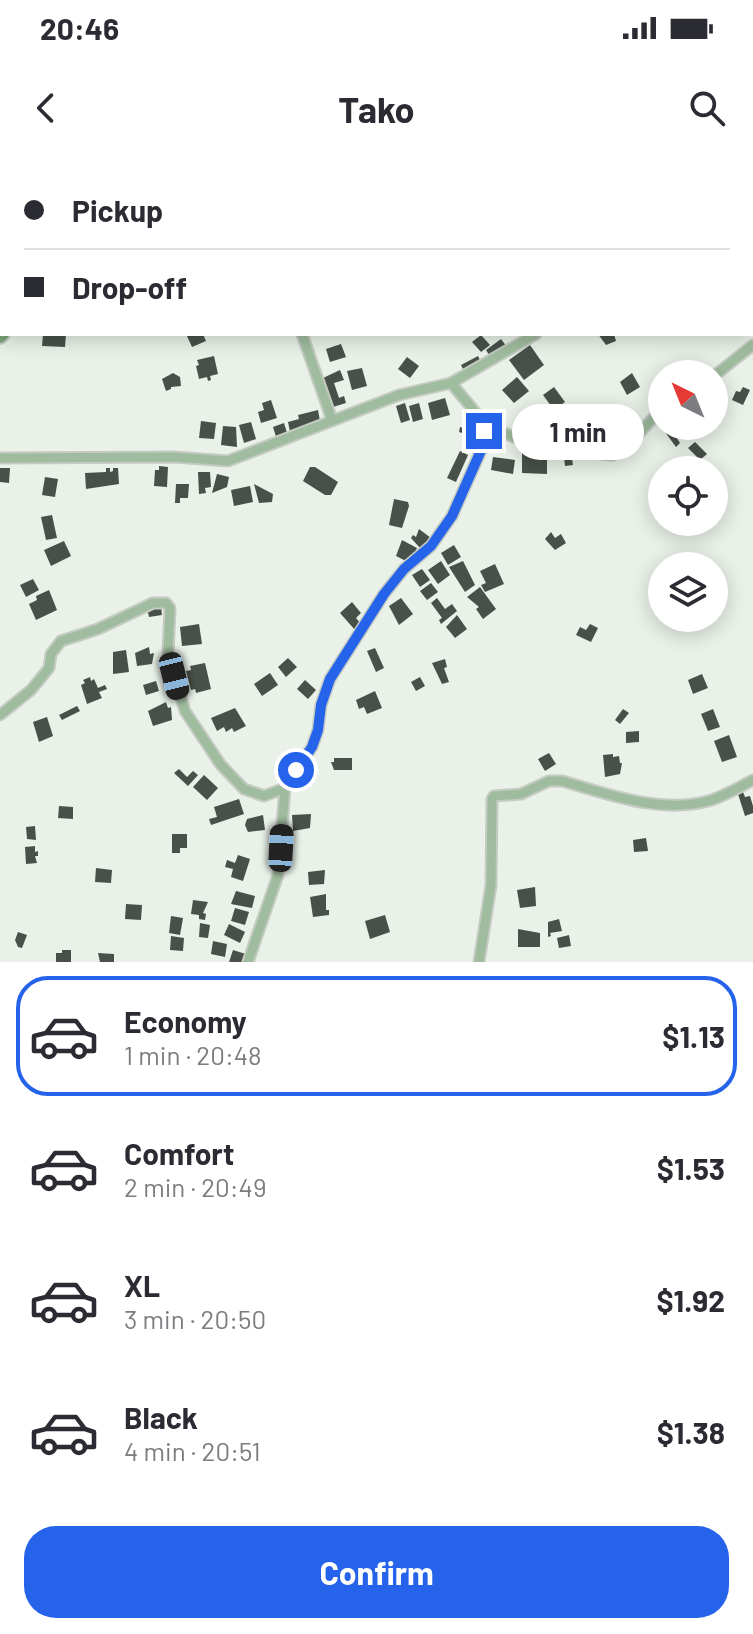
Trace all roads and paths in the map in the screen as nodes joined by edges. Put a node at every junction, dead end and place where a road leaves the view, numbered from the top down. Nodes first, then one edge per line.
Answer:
1 (303, 336) edge
2 (533, 336) edge
3 (753, 345) edge
4 (728, 365) edge
5 (451, 383) junction
6 (332, 420) junction
7 (482, 424) junction
8 (648, 424) edge
9 (0, 458) edge
10 (0, 715) edge
11 (753, 780) edge
12 (285, 788) junction
13 (248, 962) edge
14 (479, 962) edge

1 - 6 street
2 - 5 street
3 - 4 street
5 - 6 street
5 - 7 street
6 - 9 street
7 - 8 street
7 - 12 street
10 - 12 street
11 - 14 street
12 - 13 street

